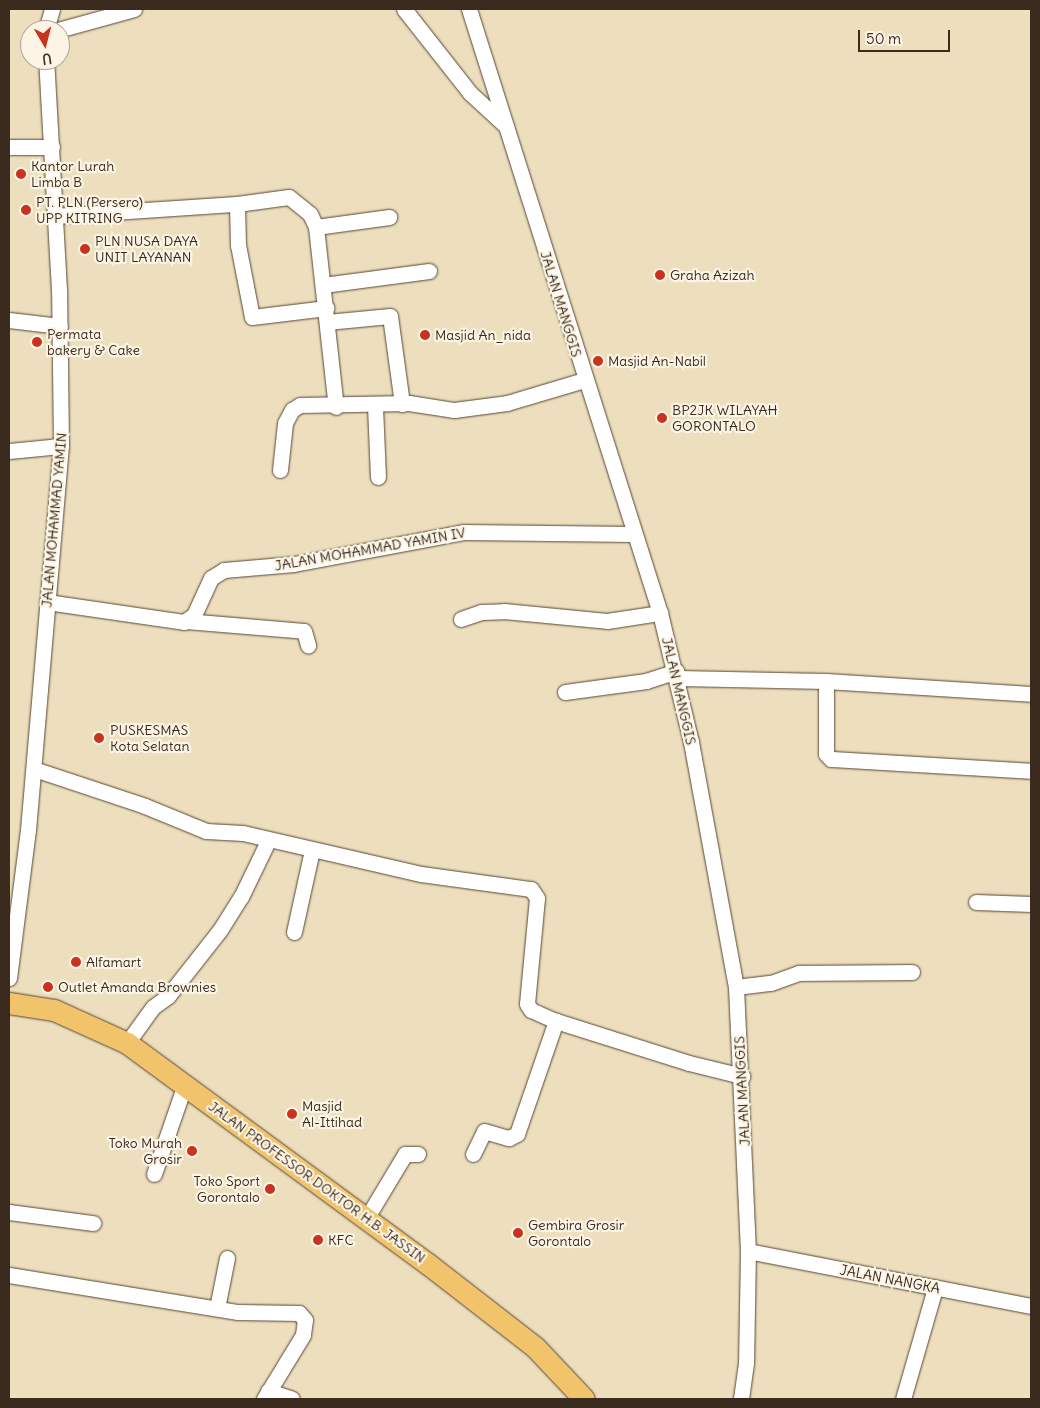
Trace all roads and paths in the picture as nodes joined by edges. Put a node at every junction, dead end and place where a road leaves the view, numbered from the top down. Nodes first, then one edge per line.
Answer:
1 (134, 9) edge
2 (404, 9) edge
3 (469, 9) edge
4 (70, 27) edge
5 (47, 70) edge
6 (506, 126) junction
7 (9, 147) edge
8 (52, 147) junction
9 (237, 204) junction
10 (54, 216) junction
11 (389, 217) dead end
12 (316, 227) junction
13 (429, 271) dead end
14 (323, 284) junction
15 (326, 315) junction
16 (9, 320) edge
17 (60, 326) junction
18 (584, 380) junction
19 (402, 404) junction
20 (375, 406) junction
21 (336, 407) junction
22 (62, 446) junction
23 (9, 451) edge
24 (280, 470) dead end
25 (378, 477) dead end
26 (634, 534) junction
27 (47, 602) junction
28 (660, 612) junction
29 (461, 619) dead end
30 (186, 621) junction
31 (308, 645) dead end
32 (677, 674) junction
33 (826, 681) junction
34 (565, 692) dead end
35 (1031, 694) edge
36 (34, 769) junction
37 (1031, 771) edge
38 (268, 841) junction
39 (312, 850) junction
40 (976, 902) dead end
41 (1031, 904) edge
42 (294, 932) dead end
43 (912, 972) dead end
44 (9, 978) edge
45 (736, 987) junction
46 (14, 1000) edge
47 (556, 1021) junction
48 (127, 1044) junction
49 (742, 1076) junction
50 (185, 1084) junction
51 (418, 1154) dead end
52 (473, 1154) dead end
53 (154, 1174) dead end
54 (9, 1212) edge
55 (366, 1219) junction
56 (93, 1223) dead end
57 (748, 1251) junction
58 (227, 1258) dead end
59 (9, 1275) edge
60 (935, 1288) junction
61 (1031, 1306) edge
62 (217, 1308) junction
63 (266, 1395) edge
64 (292, 1399) edge
65 (584, 1399) edge
66 (741, 1399) edge
67 (903, 1399) edge

1 - 4 street
2 - 6 street
3 - 6 street, JALAN MANGGIS
5 - 8 street, JALAN MOHAMMAD YAMIN
6 - 18 street, JALAN MANGGIS
7 - 8 street
8 - 10 street, JALAN MOHAMMAD YAMIN
9 - 10 street
9 - 12 street
9 - 15 street
10 - 17 street, JALAN MOHAMMAD YAMIN
11 - 12 street
12 - 14 street
13 - 14 street
14 - 15 street
15 - 19 street
15 - 21 street
16 - 17 street
17 - 22 street, JALAN MOHAMMAD YAMIN
18 - 19 street
18 - 26 street, JALAN MANGGIS
19 - 20 street
20 - 21 street
20 - 25 street
21 - 24 street
22 - 23 street
22 - 27 street, JALAN MOHAMMAD YAMIN
26 - 28 street, JALAN MANGGIS
26 - 30 street, JALAN MOHAMMAD YAMIN IV
27 - 30 street
27 - 36 street, JALAN MOHAMMAD YAMIN
28 - 29 street
28 - 32 street, JALAN MANGGIS
30 - 31 street
32 - 33 street
32 - 34 street
32 - 45 street, JALAN MANGGIS
33 - 35 street
33 - 37 street
36 - 38 street
36 - 44 street, JALAN MOHAMMAD YAMIN
38 - 39 street
38 - 48 street
39 - 42 street
39 - 47 street
40 - 41 street
43 - 45 street
45 - 49 street, JALAN MANGGIS
46 - 48 highway, JALAN PROFESSOR DOKTOR H.B. JASSIN
47 - 49 street
47 - 52 street
48 - 50 highway, JALAN PROFESSOR DOKTOR H.B. JASSIN
49 - 57 street, JALAN MANGGIS
50 - 53 street
50 - 55 highway, JALAN PROFESSOR DOKTOR H.B. JASSIN
51 - 55 street
54 - 56 street
55 - 65 highway, JALAN PROFESSOR DOKTOR H.B. JASSIN
57 - 60 street, JALAN NANGKA
57 - 66 street, JALAN MANGGIS
58 - 62 street
59 - 62 street
60 - 61 street, JALAN NANGKA
60 - 67 street
62 - 63 street
63 - 64 street

